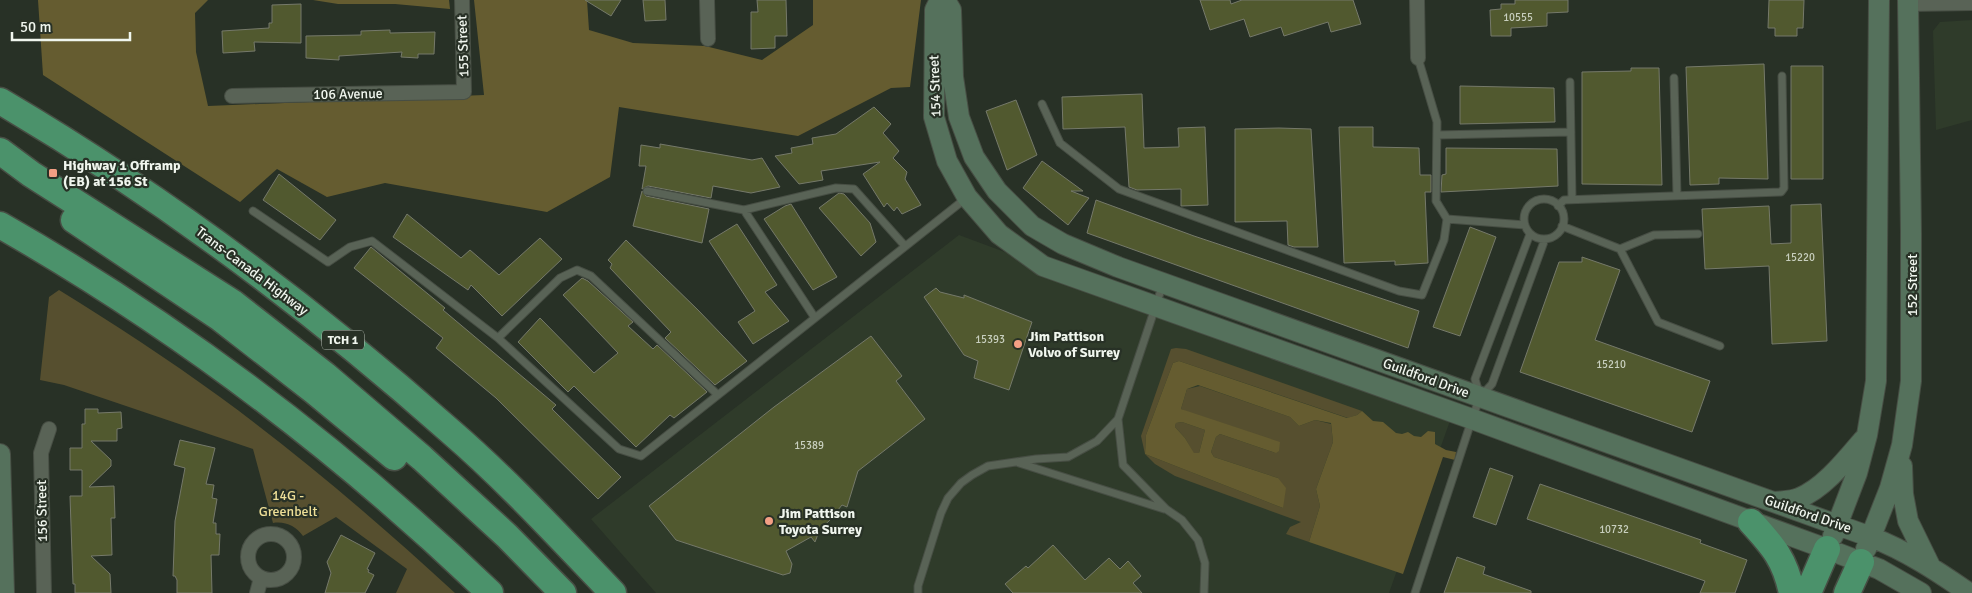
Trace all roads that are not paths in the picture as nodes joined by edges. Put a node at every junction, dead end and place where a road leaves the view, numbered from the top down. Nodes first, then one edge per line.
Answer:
1 (462, 0) edge
2 (707, 0) edge
3 (940, 0) edge
4 (945, 0) edge
5 (1417, 0) edge
6 (1879, 0) edge
7 (1908, 2) edge
8 (1972, 3) edge
9 (708, 39) dead end
10 (1418, 58) joint
11 (1782, 76) dead end
12 (1674, 78) dead end
13 (1570, 82) dead end
14 (464, 92) joint
15 (232, 96) dead end
16 (0, 101) edge
17 (1042, 104) dead end
18 (1571, 132) junction
19 (1437, 136) junction
20 (0, 151) edge
21 (0, 172) edge
22 (647, 191) dead end
23 (997, 191) joint
24 (1677, 196) junction
25 (967, 197) junction
26 (1572, 199) junction
27 (1558, 206) junction
28 (744, 210) junction
29 (253, 211) dead end
30 (1447, 219) junction
31 (0, 225) edge
32 (1524, 225) junction
33 (1562, 226) junction
34 (1530, 234) junction
35 (1698, 234) dead end
36 (1545, 239) junction
37 (905, 246) junction
38 (1620, 249) junction
39 (1163, 283) junction
40 (1155, 306) junction
41 (815, 318) junction
42 (498, 338) junction
43 (1720, 346) dead end
44 (718, 394) junction
45 (1480, 397) junction
46 (1118, 419) junction
47 (1472, 419) junction
48 (49, 430) dead end
49 (1867, 435) junction
50 (1902, 445) junction
51 (0, 454) edge
52 (1019, 463) junction
53 (1772, 502) junction
54 (1166, 509) junction
55 (1751, 522) junction
56 (1837, 525) junction
57 (1871, 537) junction
58 (1827, 549) junction
59 (1861, 562) junction
60 (1930, 566) junction
61 (261, 578) dead end
62 (4, 593) edge
63 (44, 593) edge
64 (257, 593) edge
65 (490, 593) edge
66 (539, 593) edge
67 (564, 593) edge
68 (613, 593) edge
69 (918, 593) edge
70 (1204, 593) edge
71 (1414, 593) edge
72 (1792, 593) edge
73 (1808, 593) edge
74 (1847, 593) edge
75 (1921, 593) edge
76 (1968, 593) edge

1 - 14 street, 155 Street
2 - 9 street
3 - 25 main road, 154 Street
4 - 23 main road, 154 Street
5 - 10 street
6 - 49 main road
7 - 8 street
7 - 50 main road, 152 Street
10 - 19 lane
11 - 24 lane
12 - 24 lane
13 - 18 lane
14 - 15 street, 106 Avenue
16 - 68 highway, Trans-Canada Highway / TCH 1
17 - 30 lane
18 - 19 lane
18 - 26 lane
19 - 30 lane
20 - 67 highway
21 - 66 highway
22 - 28 lane
23 - 39 main road, Guildford Drive
24 - 26 lane
25 - 37 lane
25 - 40 main road, Guildford Drive
26 - 27 lane
27 - 32 lane
27 - 33 lane
28 - 37 lane
28 - 41 lane
29 - 42 lane
30 - 32 lane
31 - 65 highway
32 - 34 lane
33 - 36 lane
33 - 38 lane
34 - 36 lane
34 - 45 lane
35 - 38 lane
36 - 45 lane
37 - 41 lane
38 - 43 lane
39 - 40 lane
39 - 45 main road, Guildford Drive
40 - 46 lane
40 - 47 main road, Guildford Drive
41 - 44 lane
42 - 44 lane
42 - 44 lane
45 - 47 lane
45 - 53 main road, Guildford Drive
46 - 52 lane
46 - 54 lane
47 - 55 main road, Guildford Drive
47 - 71 lane
48 - 63 street, 156 Street
49 - 53 main road
49 - 56 main road
50 - 57 main road, 152 Street
50 - 60 main road
51 - 62 main road
52 - 54 lane
52 - 69 lane
53 - 56 main road, Guildford Drive
54 - 70 lane
55 - 58 main road, Guildford Drive
55 - 72 highway
56 - 57 main road, Guildford Drive
56 - 58 main road
57 - 59 main road, 152 Street
57 - 60 main road, Guildford Drive
58 - 59 main road, Guildford Drive
58 - 73 highway
59 - 74 highway
59 - 75 main road, Guildford Drive
60 - 76 main road, Guildford Drive
61 - 64 street

